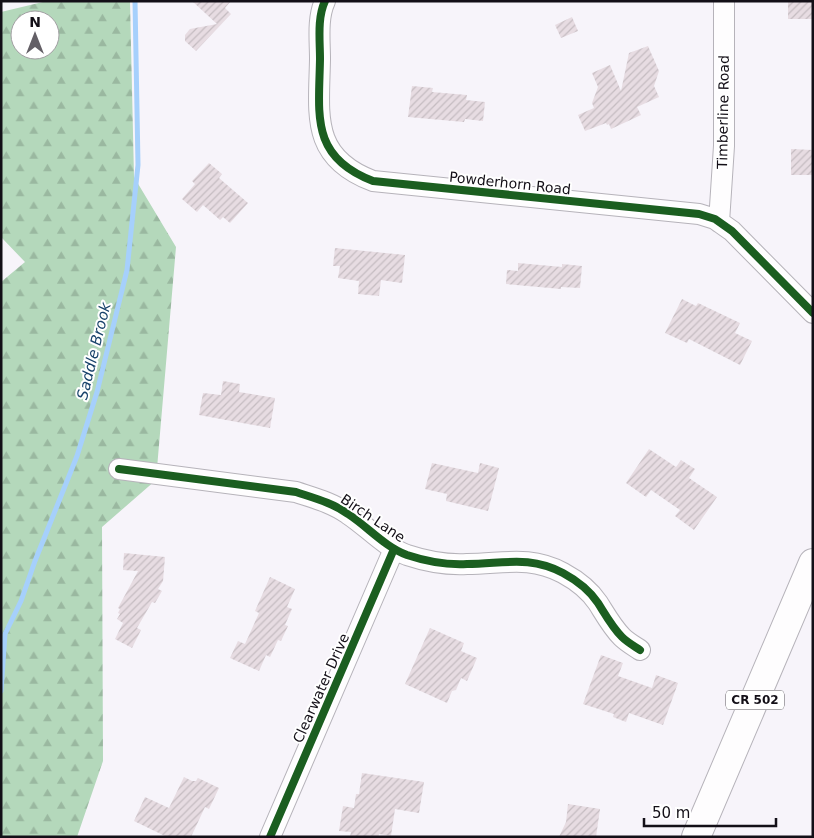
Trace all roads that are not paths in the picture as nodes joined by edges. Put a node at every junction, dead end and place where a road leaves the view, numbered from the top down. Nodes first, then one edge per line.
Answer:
1 (325, 1) edge
2 (724, 1) edge
3 (719, 222) junction
4 (813, 313) edge
5 (119, 469) dead end
6 (394, 549) junction
7 (813, 563) edge
8 (640, 650) dead end
9 (270, 837) edge
10 (696, 837) edge

1 - 3 street, Powderhorn Road
2 - 3 street, Timberline Road
3 - 4 street, Powderhorn Road
5 - 6 street, Birch Lane
6 - 8 street, Birch Lane
6 - 9 street, Clearwater Drive
7 - 10 main road, CR 502

